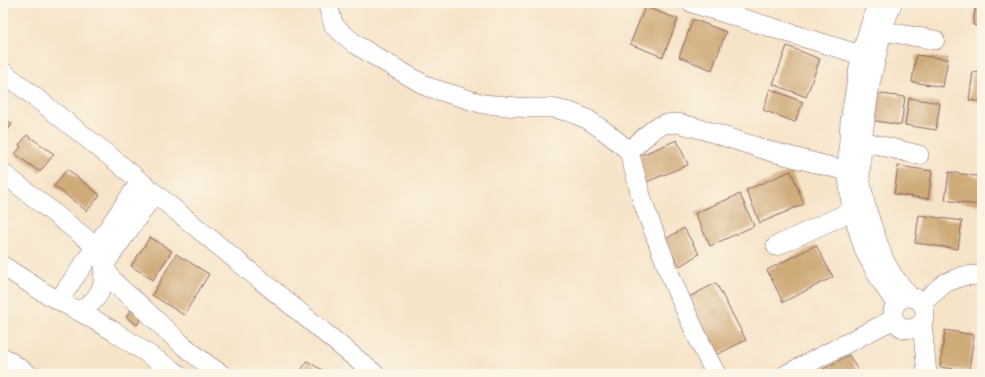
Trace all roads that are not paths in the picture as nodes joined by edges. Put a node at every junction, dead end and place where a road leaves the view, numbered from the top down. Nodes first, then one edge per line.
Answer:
1 (329, 3) edge
2 (692, 3) edge
3 (877, 3) edge
4 (892, 3) edge
5 (882, 31) junction
6 (935, 40) dead end
7 (861, 55) junction
8 (3, 72) edge
9 (862, 141) junction
10 (629, 151) junction
11 (919, 155) dead end
12 (846, 171) junction
13 (3, 173) edge
14 (140, 182) junction
15 (154, 194) junction
16 (852, 211) junction
17 (776, 246) dead end
18 (95, 247) junction
19 (3, 266) edge
20 (104, 266) junction
21 (982, 275) edge
22 (59, 300) junction
23 (906, 306) junction
24 (79, 311) junction
25 (916, 326) junction
26 (3, 357) edge
27 (28, 374) edge
28 (178, 374) edge
29 (221, 374) edge
30 (376, 374) edge
31 (716, 374) edge
32 (787, 374) edge
33 (916, 374) edge
34 (927, 374) edge

1 - 10 street
2 - 7 street
3 - 7 street
4 - 5 street
5 - 6 street
5 - 9 street
7 - 12 street
8 - 14 street
9 - 11 street
9 - 23 street
10 - 12 street
10 - 31 street
12 - 16 street
13 - 18 street
14 - 15 street
14 - 18 street
15 - 20 street
15 - 30 street
16 - 17 street
16 - 23 street
18 - 20 street
18 - 22 street
19 - 22 street
20 - 24 street
20 - 29 street
21 - 23 street
22 - 24 street
23 - 25 street
23 - 25 street
23 - 32 street
24 - 28 street
25 - 33 street
25 - 34 street
26 - 27 street

